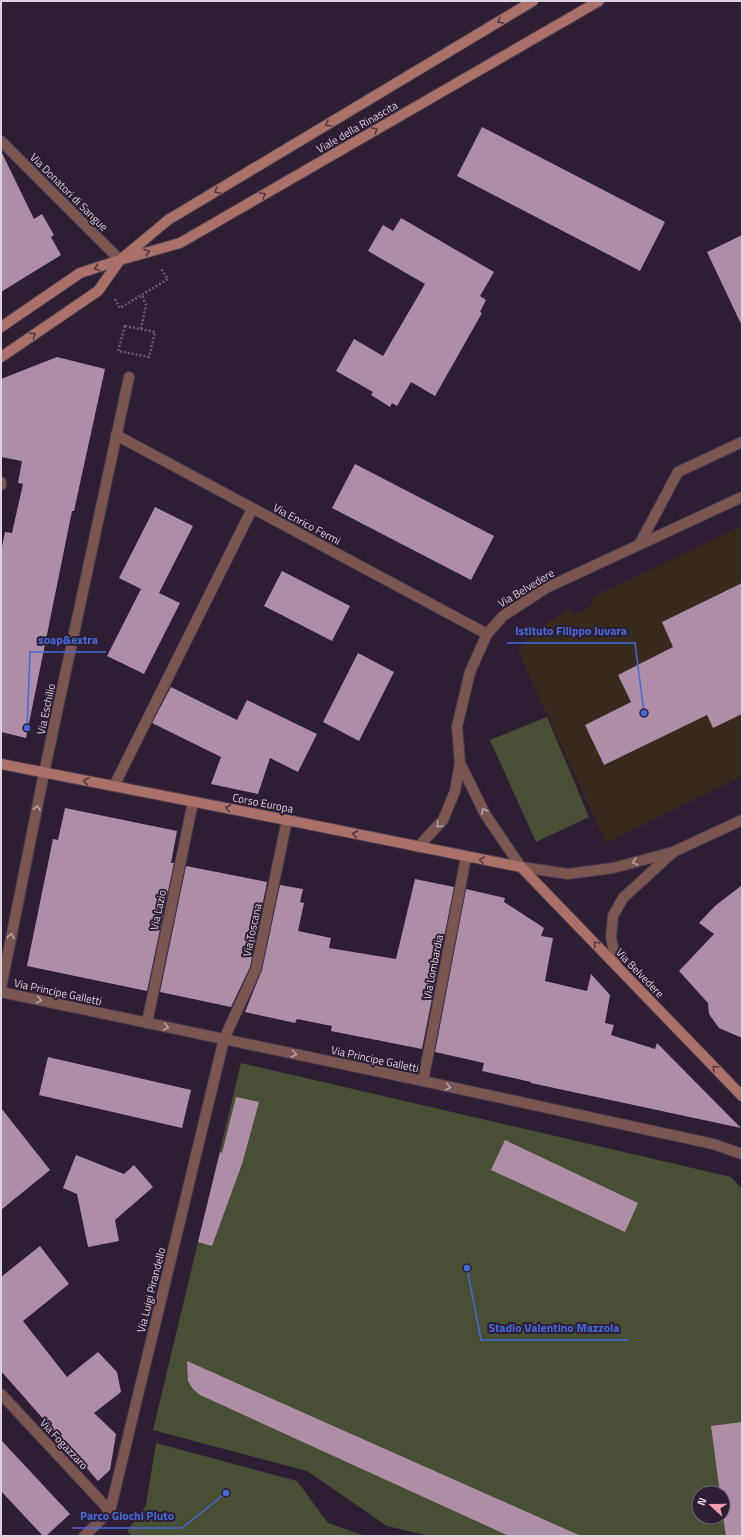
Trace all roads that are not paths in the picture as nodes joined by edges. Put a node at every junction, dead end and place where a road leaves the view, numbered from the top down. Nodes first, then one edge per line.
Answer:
1 (534, 1) edge
2 (599, 1) edge
3 (1, 141) edge
4 (120, 260) junction
5 (1, 327) edge
6 (1, 357) edge
7 (129, 377) dead end
8 (116, 435) junction
9 (742, 442) edge
10 (742, 498) edge
11 (252, 509) junction
12 (640, 545) junction
13 (487, 634) junction
14 (460, 763) junction
15 (1, 764) edge
16 (44, 773) junction
17 (114, 786) junction
18 (193, 802) junction
19 (287, 820) junction
20 (742, 820) edge
21 (418, 847) junction
22 (673, 852) junction
23 (466, 857) junction
24 (521, 867) junction
25 (617, 966) junction
26 (1, 988) edge
27 (1, 992) edge
28 (147, 1023) junction
29 (224, 1039) junction
30 (423, 1081) junction
31 (742, 1096) edge
32 (742, 1154) edge
33 (1, 1394) edge
34 (110, 1511) junction
35 (84, 1536) edge

1 -> 4 street, Viale della Rinascita
4 -> 2 street, Viale della Rinascita
3 - 4 street, Via Donatori di Sangue
4 -> 5 street, Viale della Rinascita
6 -> 4 street, Viale della Rinascita
7 - 8 street, Via Eschilio
8 - 11 street, Via Enrico Fermi
8 - 16 street, Via Eschilio
9 - 12 street
10 - 12 street, Via Belvedere
11 - 13 street, Via Enrico Fermi
11 - 17 street
12 - 13 street, Via Belvedere
13 - 14 street, Via Belvedere
14 -> 21 street
24 -> 14 street
15 - 16 street, Corso Europa
17 -> 16 street, Corso Europa
26 -> 16 street, Via Eschilio
17 - 18 street, Corso Europa
19 -> 18 street, Corso Europa
18 - 28 street, Via Lazio
21 -> 19 street, Corso Europa
19 - 29 street, Via Toscana
20 - 22 street
21 - 23 street, Corso Europa
22 -> 24 street
22 - 25 street
24 -> 23 street, Corso Europa
23 - 30 street, Via Lombardia
25 -> 24 street, Via Belvedere
31 -> 25 street, Via Belvedere
27 -> 28 street, Via Principe Galletti
28 -> 29 street, Via Principe Galletti
29 -> 30 street, Via Principe Galletti
29 - 34 street, Via Luigi Pirandello
30 -> 32 street, Via Principe Galletti
33 - 34 street, Via Fogazzaro
34 - 35 street

